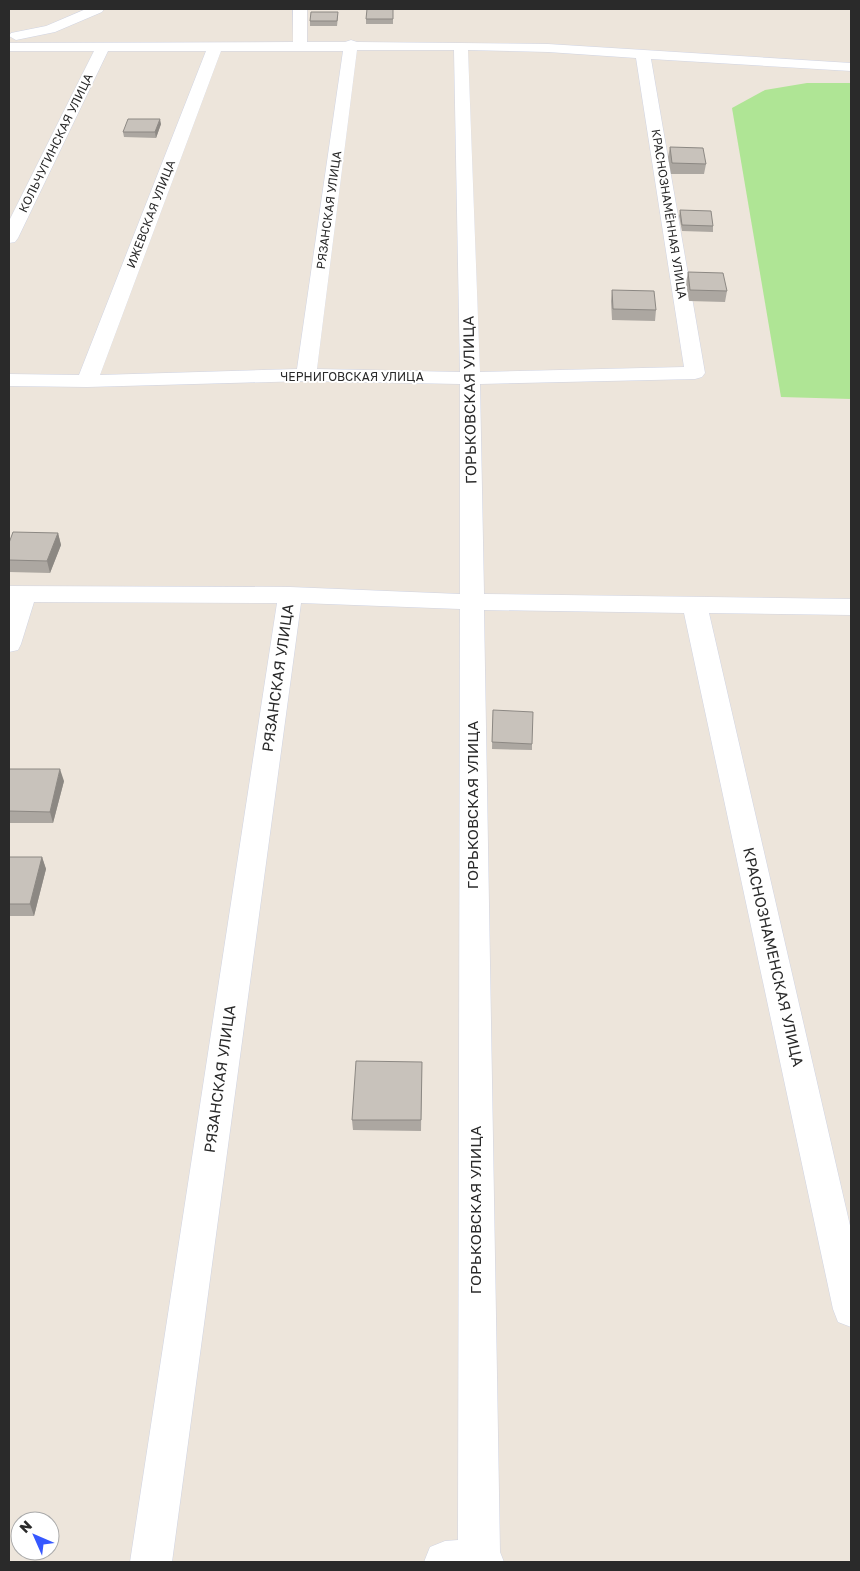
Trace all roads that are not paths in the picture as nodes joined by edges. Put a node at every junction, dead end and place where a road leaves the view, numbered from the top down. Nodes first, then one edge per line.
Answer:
1 (97, 9) edge
2 (300, 9) edge
3 (9, 37) edge
4 (351, 44) junction
5 (299, 46) junction
6 (462, 46) junction
7 (9, 47) edge
8 (103, 47) junction
9 (215, 47) junction
10 (643, 55) junction
11 (851, 67) edge
12 (9, 238) edge
13 (695, 373) joint
14 (306, 375) junction
15 (470, 378) junction
16 (9, 380) edge
17 (87, 381) junction
18 (16, 594) edge
19 (290, 595) junction
20 (471, 602) junction
21 (695, 605) junction
22 (851, 608) edge
23 (9, 644) edge
24 (851, 1309) edge
25 (469, 1561) edge
26 (151, 1562) edge

1 - 3 street
2 - 5 street
4 - 5 street
4 - 6 street
4 - 14 street, РЯЗАНСКАЯ УЛИЦА
5 - 9 street
6 - 10 street
6 - 15 street, ГОРЬКОВСКАЯ УЛИЦА
7 - 8 street
8 - 9 street
8 - 12 street, КОЛЬЧУГИНСКАЯ УЛИЦА
9 - 17 street, ИЖЕВСКАЯ УЛИЦА
10 - 11 street
10 - 13 street, КРАСНОЗНАМЁННАЯ УЛИЦА
13 - 15 street, ЧЕРНИГОВСКАЯ УЛИЦА
14 - 15 street, ЧЕРНИГОВСКАЯ УЛИЦА
14 - 17 street, ЧЕРНИГОВСКАЯ УЛИЦА
15 - 20 street, ГОРЬКОВСКАЯ УЛИЦА
16 - 17 street, ЧЕРНИГОВСКАЯ УЛИЦА
18 - 19 street
18 - 23 street
19 - 20 street
19 - 26 street, РЯЗАНСКАЯ УЛИЦА
20 - 21 street
20 - 25 street, ГОРЬКОВСКАЯ УЛИЦА
21 - 22 street
21 - 24 street, КРАСНОЗНАМЕНСКАЯ УЛИЦА

